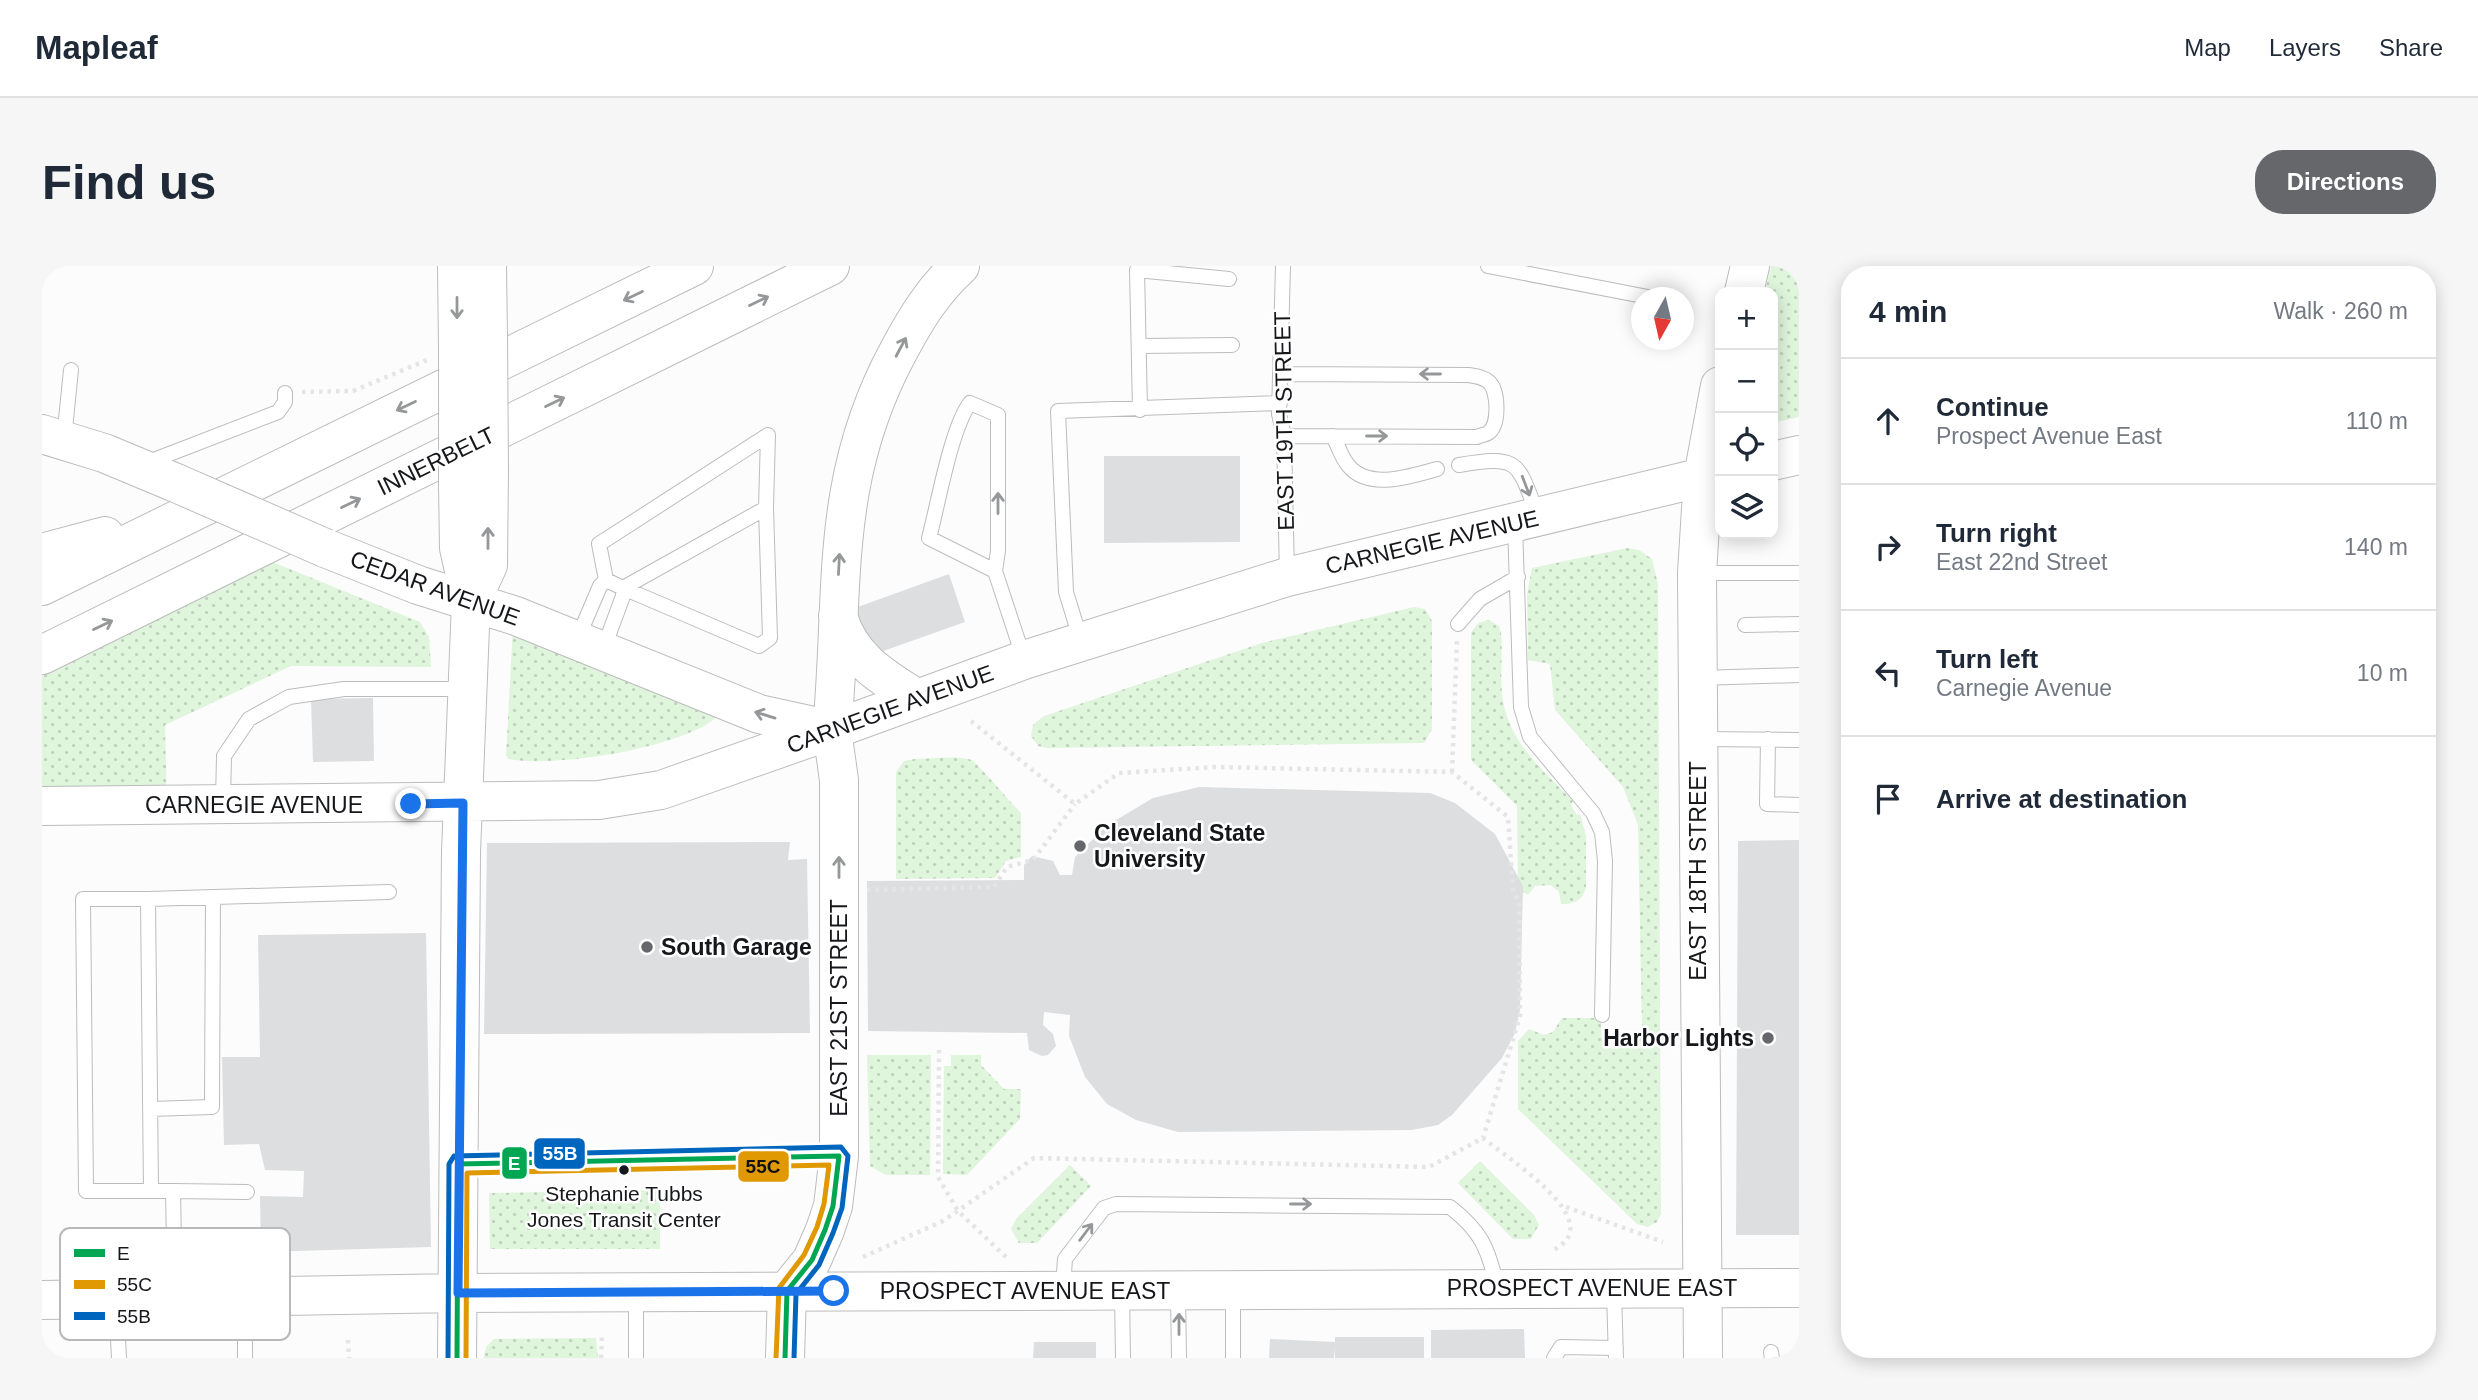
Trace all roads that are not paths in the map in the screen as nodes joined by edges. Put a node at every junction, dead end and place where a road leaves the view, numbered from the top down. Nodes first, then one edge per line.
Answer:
1 (457, 266) edge
2 (487, 266) edge
3 (694, 266) edge
4 (830, 266) edge
5 (960, 266) edge
6 (1283, 266) edge
7 (1488, 266) edge
8 (1750, 266) edge
9 (1229, 279) dead end
10 (1745, 287) edge
11 (1631, 294) edge
12 (1232, 345) dead end
13 (1139, 346) junction
14 (459, 347) junction
15 (71, 370) dead end
16 (1281, 374) junction
17 (285, 393) road end
18 (1280, 403) junction
19 (1140, 410) junction
20 (1718, 413) edge
21 (53, 436) edge
22 (1284, 436) junction
23 (1333, 436) junction
24 (1799, 455) edge
25 (1778, 460) edge
26 (1459, 465) dead end
27 (139, 466) junction
28 (1437, 469) dead end
29 (1712, 475) edge
30 (178, 499) junction
31 (766, 508) junction
32 (1527, 519) junction
33 (42, 553) edge
34 (995, 570) junction
35 (1697, 573) junction
36 (1799, 573) edge
37 (1287, 577) junction
38 (1518, 577) junction
39 (606, 580) junction
40 (42, 586) edge
41 (623, 588) junction
42 (471, 602) junction
43 (838, 615) junction
44 (1458, 624) road end
45 (1799, 624) edge
46 (1745, 625) dead end
47 (1081, 642) junction
48 (589, 646) junction
49 (42, 655) edge
50 (1024, 660) junction
51 (1799, 675) edge
52 (1697, 678) junction
53 (470, 690) junction
54 (916, 698) junction
55 (832, 730) junction
56 (1698, 739) junction
57 (1768, 739) junction
58 (1799, 740) edge
59 (463, 803) junction
60 (223, 805) junction
61 (1799, 805) edge
62 (42, 806) edge
63 (389, 892) dead end
64 (213, 897) junction
65 (148, 899) junction
66 (1602, 1015) dead end
67 (150, 1109) junction
68 (838, 1156) junction
69 (458, 1164) junction
70 (151, 1191) junction
71 (173, 1191) junction
72 (247, 1192) dead end
73 (173, 1228) edge
74 (1614, 1287) junction
75 (1497, 1288) junction
76 (1702, 1288) junction
77 (1799, 1288) edge
78 (1233, 1290) junction
79 (786, 1291) junction
80 (1178, 1291) junction
81 (636, 1292) junction
82 (1122, 1292) junction
83 (458, 1293) junction
84 (1063, 1293) junction
85 (290, 1296) edge
86 (42, 1300) edge
87 (60, 1300) edge
88 (118, 1340) edge
89 (245, 1340) edge
90 (1616, 1353) edge
91 (119, 1358) edge
92 (245, 1358) edge
93 (457, 1358) edge
94 (636, 1358) edge
95 (785, 1358) edge
96 (1123, 1358) edge
97 (1179, 1358) edge
98 (1233, 1358) edge
99 (1555, 1358) edge
100 (1703, 1358) edge

1 -> 14 main road
2 - 14 main road
3 -> 30 main road
49 -> 4 main road, INNERBELT
43 -> 5 main road, EAST 21ST STREET
6 - 16 lane, EAST 19TH STREET
7 - 11 lane
8 - 10 main road
9 - 13 lane
12 - 13 lane
13 - 19 lane
14 - 42 main road, bridge
15 - 21 lane
16 - 18 lane, EAST 19TH STREET
23 -> 16 lane
17 - 27 lane
18 - 19 lane
18 - 22 lane, EAST 19TH STREET
19 - 47 lane
20 - 29 main road, EAST 18TH STREET
21 - 27 main road, CEDAR AVENUE
22 - 23 lane
22 - 37 lane, EAST 19TH STREET
23 - 28 lane
24 - 25 main road
26 -> 32 lane
27 - 30 main road, CEDAR AVENUE
29 - 32 main road, CARNEGIE AVENUE
29 - 35 main road, EAST 18TH STREET
30 - 33 main road
30 - 40 main road
30 - 42 main road, CEDAR AVENUE, bridge
31 - 39 lane
31 - 41 lane
31 - 41 lane
32 - 37 main road, CARNEGIE AVENUE
32 - 38 lane
34 -> 34 lane
34 - 50 lane
35 - 36 lane
35 - 52 main road, EAST 18TH STREET
37 - 47 main road, CARNEGIE AVENUE
38 - 44 lane
38 - 66 lane
39 - 41 lane
39 - 48 lane
41 - 48 lane
42 - 48 main road, CEDAR AVENUE
42 - 53 main road
43 - 54 main road
43 - 55 main road, EAST 21ST STREET
45 - 46 lane
47 - 50 main road, CARNEGIE AVENUE
55 -> 48 main road, CEDAR AVENUE
50 - 54 main road, CARNEGIE AVENUE
51 - 52 lane
52 - 56 main road, EAST 18TH STREET
53 - 59 main road
53 - 60 lane
54 - 55 main road, CARNEGIE AVENUE
55 - 59 main road, CARNEGIE AVENUE
68 -> 55 main road, EAST 21ST STREET
56 - 57 lane
56 - 76 main road, EAST 18TH STREET
57 - 58 lane
57 - 61 lane
59 - 60 main road, CARNEGIE AVENUE
59 - 69 main road
60 - 62 main road, CARNEGIE AVENUE
63 - 64 lane
64 - 65 lane
64 - 67 lane
65 - 67 lane
65 - 70 lane
67 - 70 lane
68 - 69 lane
68 - 79 main road, EAST 21ST STREET
69 - 83 main road
70 - 71 lane
71 - 72 lane
71 - 73 lane
74 - 75 main road, PROSPECT AVENUE EAST
74 - 76 main road, PROSPECT AVENUE EAST
74 - 90 lane
75 - 78 main road, PROSPECT AVENUE EAST
84 -> 75 lane
76 - 77 main road, PROSPECT AVENUE EAST
76 - 100 main road, EAST 18TH STREET
78 - 80 main road, PROSPECT AVENUE EAST
78 - 98 lane
79 - 81 main road, PROSPECT AVENUE EAST
79 - 84 main road, PROSPECT AVENUE EAST
79 - 95 main road
80 - 82 main road, PROSPECT AVENUE EAST
97 -> 80 lane
81 - 83 main road, PROSPECT AVENUE EAST
81 - 94 lane
82 - 84 main road, PROSPECT AVENUE EAST
82 - 96 lane
83 - 85 main road, PROSPECT AVENUE EAST
83 - 93 main road
86 - 87 main road, PROSPECT AVENUE EAST
88 - 91 lane
89 - 92 lane
90 - 99 lane

